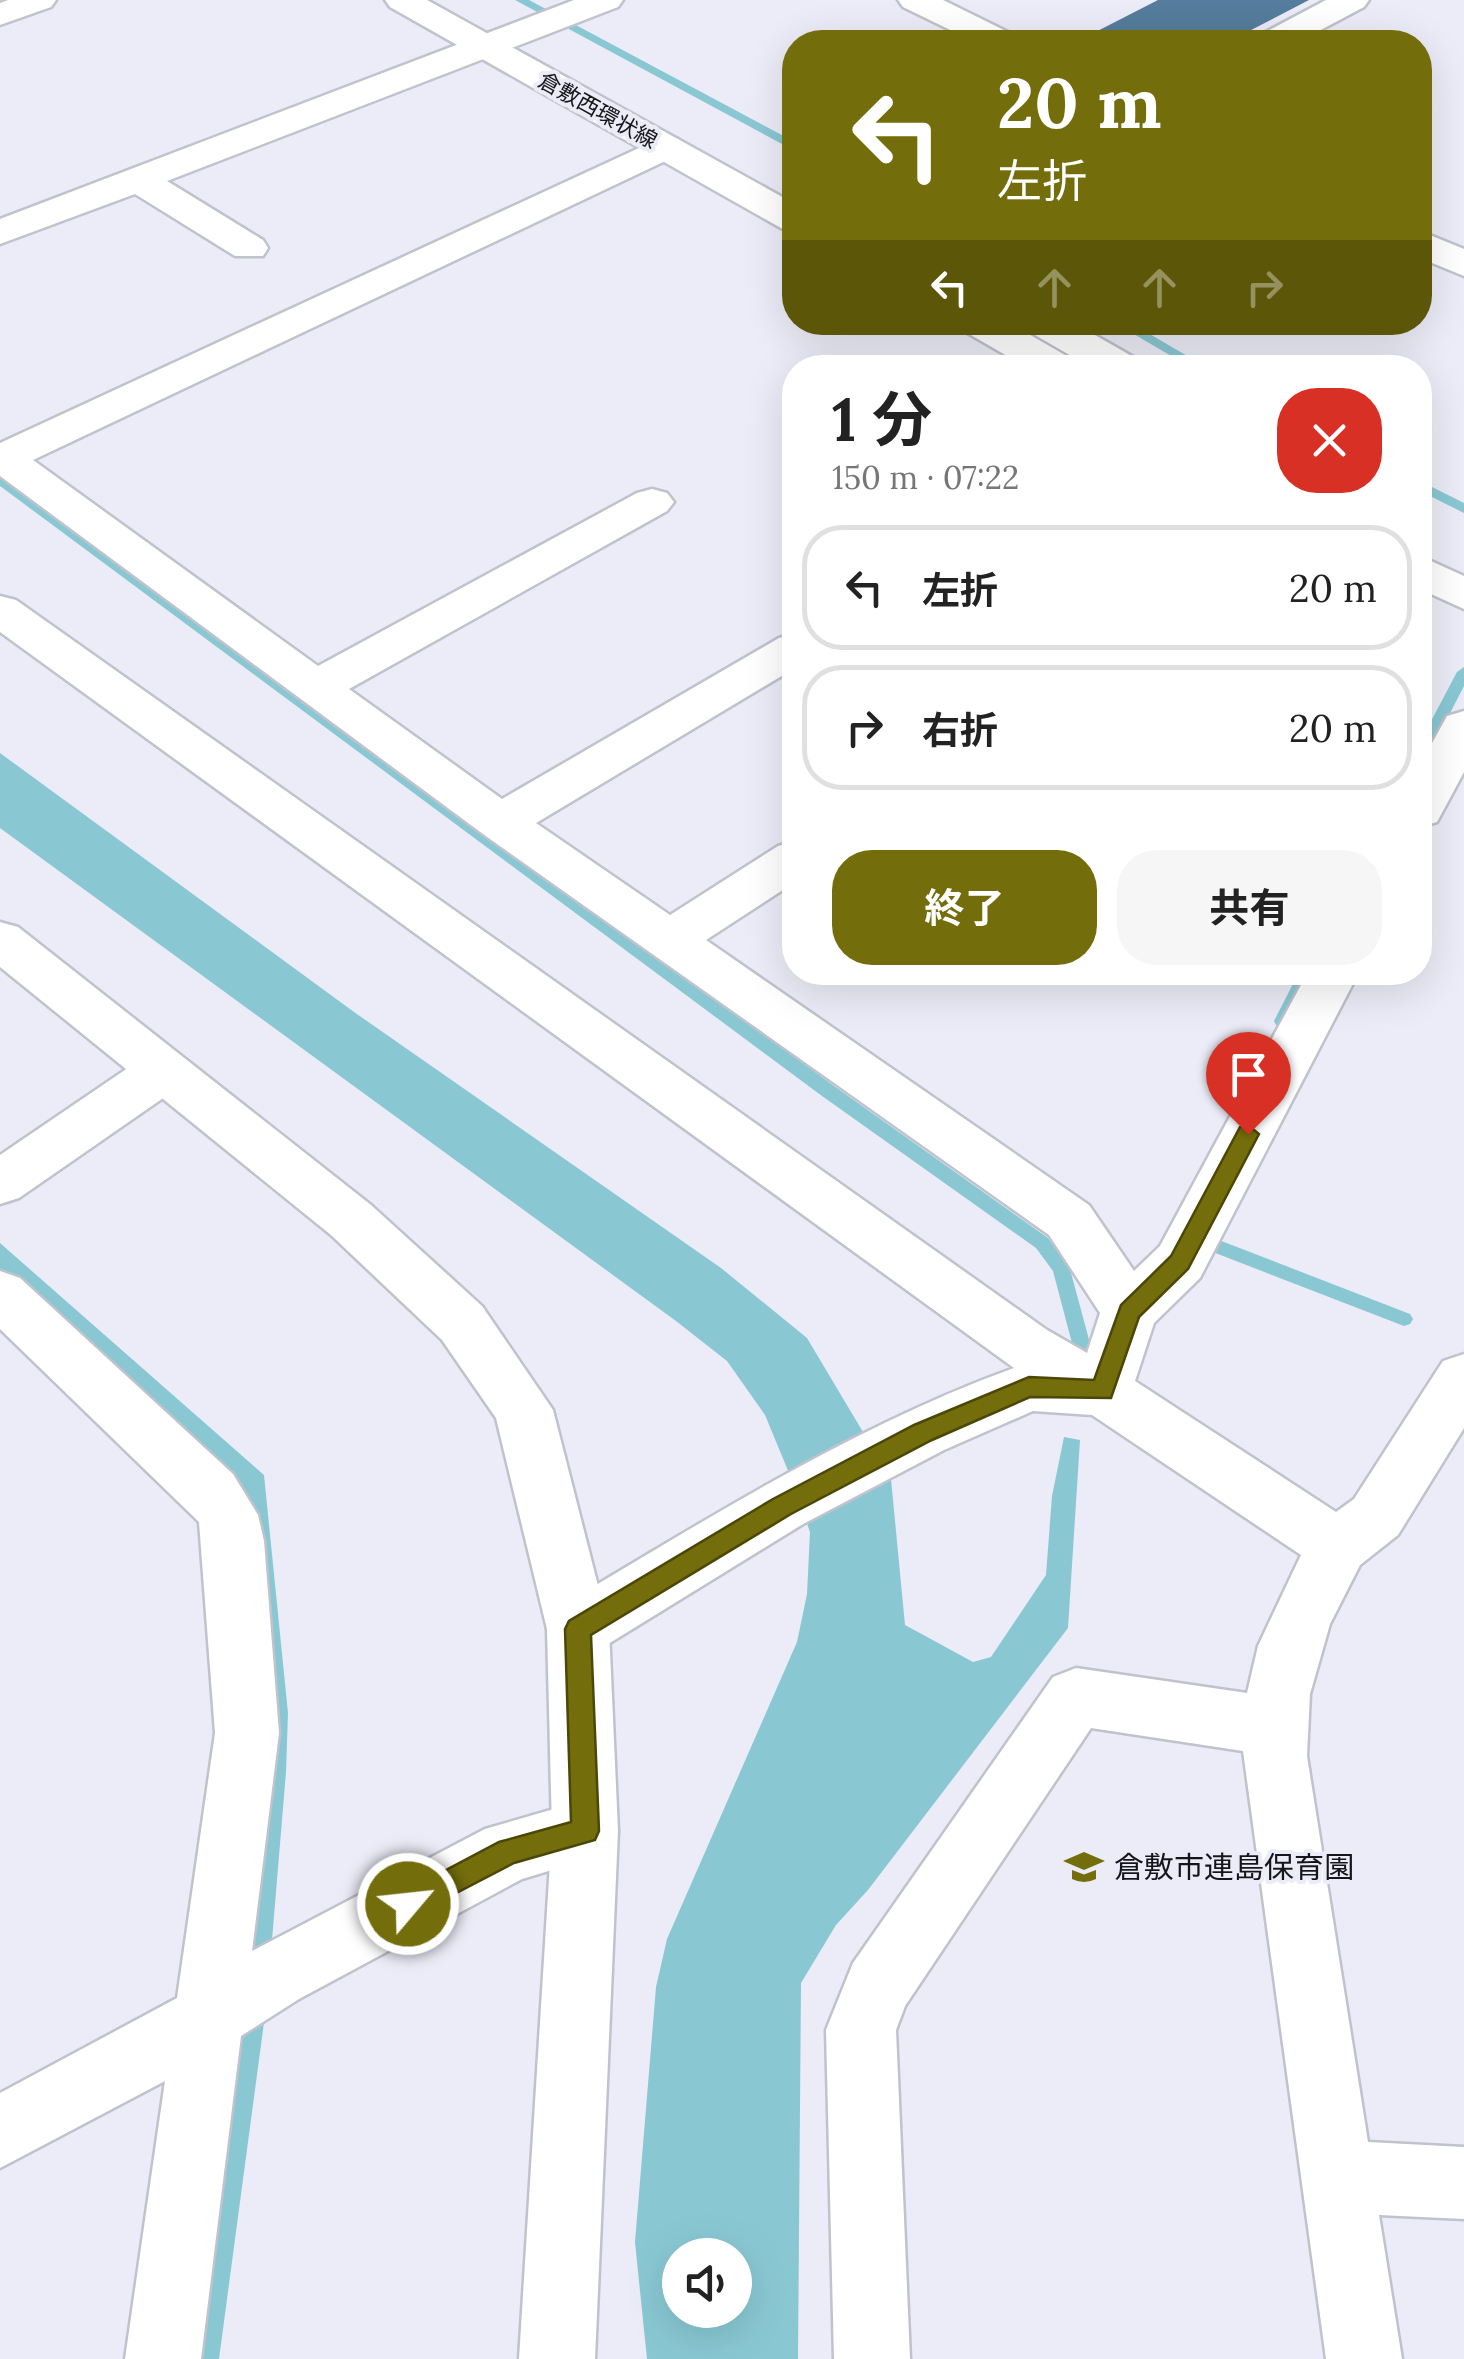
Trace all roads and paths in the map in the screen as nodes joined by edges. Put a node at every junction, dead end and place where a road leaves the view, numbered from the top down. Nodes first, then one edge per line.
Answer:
1 (39, 0) edge
2 (402, 0) edge
3 (456, 0) edge
4 (606, 0) edge
5 (1352, 0) edge
6 (945, 5) edge
7 (0, 15) edge
8 (984, 30) edge
9 (1295, 30) edge
10 (502, 41) junction
11 (665, 148) junction
12 (136, 178) junction
13 (782, 180) edge
14 (782, 213) edge
15 (0, 232) edge
16 (249, 248) dead end
17 (1432, 249) edge
18 (1464, 264) edge
19 (1001, 335) edge
20 (1065, 335) edge
21 (1035, 355) edge
22 (1100, 355) edge
23 (1, 457) edge
24 (652, 502) dead end
25 (1432, 538) edge
26 (1464, 555) edge
27 (1432, 577) edge
28 (1464, 595) edge
29 (0, 610) edge
30 (782, 656) edge
31 (316, 687) junction
32 (1464, 727) edge
33 (1432, 787) edge
34 (500, 822) junction
35 (782, 866) edge
36 (0, 940) edge
37 (669, 940) junction
38 (1327, 985) edge
39 (164, 1071) junction
40 (0, 1183) edge
41 (0, 1294) edge
42 (1129, 1312) junction
43 (1463, 1377) edge
44 (1103, 1391) junction
45 (1338, 1546) junction
46 (578, 1629) junction
47 (1275, 1726) junction
48 (585, 1831) junction
49 (236, 1999) junction
50 (0, 2132) edge
51 (1338, 2176) junction
52 (1464, 2182) edge
53 (163, 2359) edge
54 (557, 2359) edge
55 (872, 2359) edge
56 (1364, 2359) edge

1 - 7 street
2 - 10 street, 倉敷西環状線
3 - 10 street, 倉敷西環状線
4 - 10 street
5 - 9 street
6 - 8 street
10 - 11 street, 倉敷西環状線
10 - 12 street
10 - 13 street, 倉敷西環状線
11 - 14 street, 倉敷西環状線
11 - 23 street
12 - 15 street
12 - 16 street
17 - 18 street
19 - 21 street
20 - 22 street
23 - 31 street
24 - 31 street
25 - 26 street
27 - 28 street
29 - 44 street
30 - 34 street
31 - 34 street
32 - 33 street
34 - 37 street
35 - 37 street
36 - 39 street
37 - 42 street
38 - 42 street
39 - 40 street
39 - 46 street
41 - 49 street
42 - 44 street
43 - 45 street
44 - 45 street
44 - 46 street
45 - 47 street
46 - 48 street
47 - 51 street
47 - 55 street
48 - 49 street
48 - 54 street
49 - 50 street
49 - 53 street
51 - 52 street
51 - 56 street

